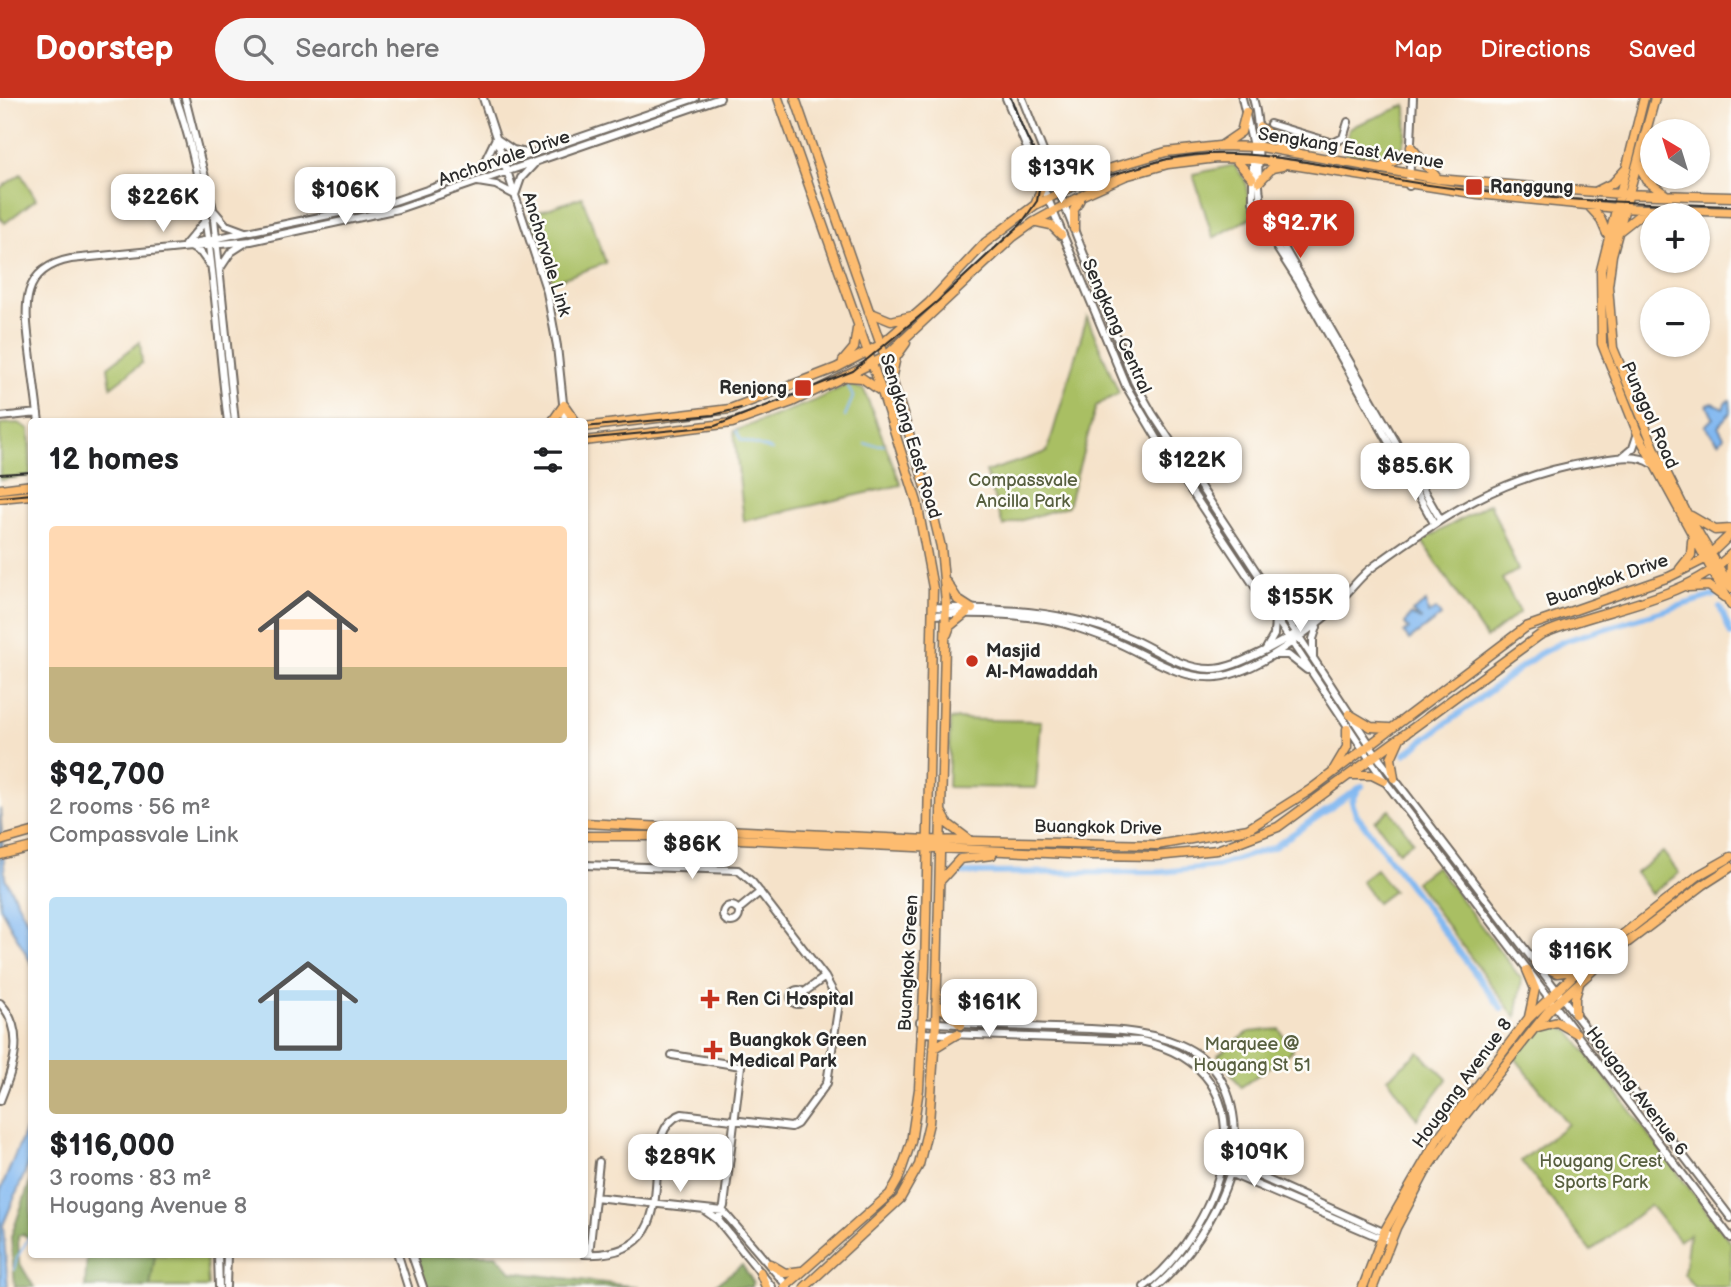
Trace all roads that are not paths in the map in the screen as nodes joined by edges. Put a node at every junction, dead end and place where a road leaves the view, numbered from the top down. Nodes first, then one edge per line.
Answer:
1 (176, 98) edge
2 (184, 98) edge
3 (483, 98) edge
4 (695, 98) edge
5 (720, 98) edge
6 (770, 98) edge
7 (795, 98) edge
8 (1006, 98) edge
9 (1022, 98) edge
10 (1242, 98) edge
11 (1253, 98) edge
12 (1413, 98) edge
13 (1644, 98) edge
14 (1655, 98) edge
15 (779, 102) edge
16 (1247, 111) junction
17 (1348, 122) dead end
18 (1270, 124) dead end
19 (1260, 127) junction
20 (496, 138) junction
21 (1219, 146) junction
22 (1257, 147) junction
23 (1411, 149) junction
24 (1292, 152) junction
25 (535, 157) junction
26 (1234, 158) junction
27 (1256, 160) junction
28 (1638, 161) junction
29 (1289, 165) junction
30 (1628, 166) junction
31 (506, 167) junction
32 (1376, 168) junction
33 (479, 172) junction
34 (1410, 175) junction
35 (1438, 179) junction
36 (1256, 180) junction
37 (477, 182) junction
38 (1042, 186) junction
39 (1409, 186) junction
40 (1059, 191) junction
41 (1594, 192) junction
42 (1085, 194) junction
43 (1624, 194) junction
44 (515, 195) junction
45 (1669, 197) junction
46 (1731, 197) edge
47 (1046, 198) junction
48 (1035, 205) junction
49 (1065, 205) junction
50 (1588, 205) junction
51 (213, 208) junction
52 (1620, 208) junction
53 (1640, 208) edge
54 (1710, 211) edge
55 (1052, 212) junction
56 (1731, 212) edge
57 (1640, 214) edge
58 (206, 220) junction
59 (1034, 222) junction
60 (1074, 229) junction
61 (1617, 233) junction
62 (1061, 235) junction
63 (1608, 236) junction
64 (251, 237) junction
65 (214, 241) junction
66 (184, 246) junction
67 (211, 267) junction
68 (220, 269) junction
69 (869, 312) junction
70 (917, 314) junction
71 (857, 323) junction
72 (911, 334) junction
73 (880, 346) junction
74 (868, 351) junction
75 (885, 357) junction
76 (872, 364) junction
77 (836, 368) junction
78 (840, 378) junction
79 (891, 379) junction
80 (882, 393) junction
81 (564, 405) junction
82 (38, 413) junction
83 (0, 417) edge
84 (39, 418) edge
85 (228, 418) edge
86 (234, 418) edge
87 (555, 418) edge
88 (565, 418) edge
89 (573, 418) edge
90 (588, 427) edge
91 (1638, 433) junction
92 (588, 441) edge
93 (1620, 458) junction
94 (1654, 466) junction
95 (28, 486) edge
96 (0, 489) edge
97 (28, 495) edge
98 (0, 498) edge
99 (1686, 512) junction
100 (1437, 521) junction
101 (1731, 528) edge
102 (1731, 534) edge
103 (1691, 536) junction
104 (1731, 554) edge
105 (1709, 556) junction
106 (1381, 562) junction
107 (1731, 563) edge
108 (1715, 568) junction
109 (1669, 577) junction
110 (945, 581) junction
111 (1730, 586) edge
112 (1683, 588) junction
113 (1730, 603) edge
114 (934, 611) junction
115 (946, 611) junction
116 (969, 611) junction
117 (1283, 612) junction
118 (1275, 618) junction
119 (1322, 619) junction
120 (1087, 623) junction
121 (1308, 624) junction
122 (1107, 629) junction
123 (1096, 635) junction
124 (1298, 635) junction
125 (946, 636) junction
126 (1290, 640) junction
127 (1118, 643) junction
128 (1267, 654) junction
129 (1313, 659) junction
130 (1316, 679) junction
131 (1349, 714) junction
132 (1392, 727) junction
133 (1347, 729) junction
134 (1401, 736) junction
135 (1366, 748) junction
136 (1373, 758) junction
137 (1351, 775) junction
138 (1328, 777) junction
139 (1394, 778) junction
140 (1384, 781) junction
141 (940, 809) junction
142 (929, 820) junction
143 (588, 822) edge
144 (28, 833) edge
145 (588, 836) edge
146 (909, 839) junction
147 (928, 840) junction
148 (940, 840) junction
149 (971, 840) junction
150 (0, 841) edge
151 (28, 848) edge
152 (910, 849) junction
153 (928, 850) junction
154 (940, 850) junction
155 (1005, 851) junction
156 (0, 855) edge
157 (1731, 856) edge
158 (588, 865) edge
159 (1731, 867) edge
160 (928, 868) junction
161 (940, 881) junction
162 (760, 892) junction
163 (738, 910) dead end
164 (1535, 962) junction
165 (1585, 964) junction
166 (1527, 970) junction
167 (825, 977) junction
168 (1580, 981) junction
169 (1556, 989) junction
170 (803, 993) dead end
171 (1562, 997) junction
172 (1550, 1002) junction
173 (0, 1003) edge
174 (936, 1003) junction
175 (1575, 1014) junction
176 (1528, 1019) junction
177 (920, 1021) junction
178 (936, 1023) junction
179 (961, 1025) junction
180 (1532, 1031) junction
181 (920, 1033) junction
182 (935, 1033) junction
183 (1576, 1033) junction
184 (957, 1034) junction
185 (934, 1048) junction
186 (672, 1055) dead end
187 (0, 1101) edge
188 (732, 1121) junction
189 (1225, 1161) junction
190 (599, 1162) dead end
191 (1234, 1165) junction
192 (1222, 1170) junction
193 (1230, 1173) junction
194 (595, 1197) junction
195 (654, 1205) junction
196 (703, 1209) junction
197 (723, 1211) junction
198 (1731, 1218) edge
199 (718, 1220) junction
200 (1387, 1237) junction
201 (1731, 1238) edge
202 (588, 1247) edge
203 (588, 1254) edge
204 (218, 1258) edge
205 (227, 1258) edge
206 (399, 1258) edge
207 (413, 1258) edge
208 (770, 1264) junction
209 (804, 1270) junction
210 (760, 1272) junction
211 (819, 1275) junction
212 (219, 1287) edge
213 (226, 1287) edge
214 (408, 1287) edge
215 (423, 1287) edge
216 (766, 1287) edge
217 (772, 1287) edge
218 (786, 1287) edge
219 (805, 1287) edge
220 (811, 1287) edge
221 (1144, 1287) edge
222 (1156, 1287) edge
223 (1363, 1287) edge
224 (1373, 1287) edge

1 - 58 street
2 - 51 street
3 - 20 street, Anchorvale Link
4 - 25 street, Anchorvale Drive
5 - 25 street, Anchorvale Drive
6 - 15 main road
7 - 69 main road, Sengkang East Road
8 - 38 street, Sengkang Central
9 - 40 street, Sengkang Central
10 - 16 street
11 - 19 street
12 - 23 street
13 - 30 main road, Punggol Road
14 - 28 main road, Punggol Road
15 - 71 main road, Sengkang East Road
16 - 21 main road
16 - 22 street
17 - 18 street
19 - 22 street
19 - 24 main road
20 - 25 street
20 - 31 street, Anchorvale Link
20 - 33 street
21 - 22 main road, Sengkang East Avenue
21 - 40 main road, Sengkang East Avenue
22 - 24 main road, Sengkang East Avenue
22 - 27 street
23 - 32 main road
23 - 34 street
23 - 35 main road
24 - 32 main road, Sengkang East Avenue
25 - 31 street, Anchorvale Drive
25 - 44 street
26 - 27 main road, Sengkang East Avenue
26 - 36 main road
26 - 42 main road, Sengkang East Avenue
27 - 29 main road, Sengkang East Avenue
27 - 36 street
28 - 43 main road, Punggol Road
28 - 45 main road
29 - 36 main road
29 - 39 main road, Sengkang East Avenue
30 - 41 main road
30 - 43 main road, Punggol Road
31 - 33 street, Anchorvale Drive
31 - 37 street, Anchorvale Drive
31 - 44 street, Anchorvale Link
32 - 34 main road, Sengkang East Avenue
33 - 64 street, Anchorvale Drive
34 - 35 main road, Sengkang East Avenue
34 - 39 street
35 - 41 main road, Sengkang East Avenue
36 - 100 street
37 - 44 street
37 - 64 street, Anchorvale Drive
38 - 47 street, Sengkang Central
38 - 48 main road
39 - 50 main road, Sengkang East Avenue
40 - 47 main road, Sengkang East Avenue
40 - 49 street, Sengkang Central
41 - 43 main road, Sengkang East Avenue
42 - 49 main road, Sengkang East Avenue
42 - 60 main road
43 - 45 main road, Sengkang East Avenue
43 - 52 main road, Punggol Road
44 - 81 street, Anchorvale Link
45 - 46 main road, Sengkang East Avenue
47 - 48 main road, Sengkang East Avenue
47 - 55 street, Sengkang Central
48 - 70 main road, Sengkang East Avenue
49 - 55 main road, Sengkang East Avenue
49 - 60 street, Sengkang Central
50 - 52 main road, Sengkang East Avenue
50 - 63 main road
51 - 64 street
51 - 65 street
52 - 53 main road, Sengkang East Avenue
52 - 61 main road, Punggol Road
52 - 63 main road, Punggol Road
54 - 56 main road, Sengkang East Avenue
55 - 59 main road, Sengkang East Avenue
55 - 62 street, Sengkang Central
57 - 61 main road
58 - 65 street
58 - 66 street
59 - 62 main road
59 - 72 main road, Sengkang East Avenue
60 - 117 street, Sengkang Central
61 - 99 main road, Punggol Road
62 - 118 street, Sengkang Central
63 - 91 main road, Punggol Road
64 - 65 street, Anchorvale Drive
64 - 68 street
65 - 66 street, Anchorvale Drive
65 - 67 street
65 - 68 street
66 - 67 street
66 - 82 street, Anchorvale Drive
67 - 85 street
68 - 86 street
69 - 70 main road
69 - 73 main road, Sengkang East Road
70 - 73 main road, Sengkang East Avenue
71 - 74 main road, Sengkang East Road
71 - 77 main road
72 - 75 main road, Sengkang East Avenue
72 - 79 main road
73 - 74 main road, Sengkang East Avenue
73 - 75 main road, Sengkang East Road
74 - 76 main road, Sengkang East Road
74 - 77 main road, Sengkang East Avenue
75 - 76 main road, Sengkang East Avenue
75 - 79 main road, Sengkang East Road
76 - 78 main road, Sengkang East Avenue
76 - 80 main road, Sengkang East Road
77 - 90 main road, Sengkang East Avenue
78 - 80 main road
78 - 92 main road, Sengkang East Avenue
79 - 110 main road, Sengkang East Road
80 - 114 main road, Sengkang East Road
81 - 87 main road
81 - 88 street, Anchorvale Link
81 - 89 main road
82 - 83 street
82 - 84 street, Anchorvale Drive
91 - 93 street
91 - 94 main road, Punggol Road
93 - 94 street
93 - 100 street
94 - 103 main road, Punggol Road
95 - 96 main road
97 - 98 main road
99 - 101 main road
99 - 105 main road, Punggol Road
100 - 106 street
102 - 105 main road, Buangkok Drive
103 - 105 main road, Punggol Road
103 - 109 main road
104 - 108 main road, Buangkok Drive
105 - 108 main road, Punggol Road
105 - 109 main road, Buangkok Drive
106 - 119 street
106 - 121 street
107 - 111 main road
108 - 111 main road
108 - 112 main road, Buangkok Drive
108 - 113 main road
109 - 132 main road, Buangkok Drive
110 - 115 main road, Sengkang East Road
110 - 116 main road
112 - 113 main road
112 - 134 main road, Buangkok Drive
114 - 115 street
114 - 142 main road, Sengkang East Road
115 - 116 street
115 - 125 main road, Sengkang East Road
116 - 120 street
116 - 123 street
116 - 125 main road
117 - 121 street
117 - 124 street, Sengkang Central
118 - 126 street, Sengkang Central
118 - 128 street
119 - 124 street
119 - 129 street
120 - 122 street
120 - 123 street
121 - 124 street
122 - 127 street
122 - 128 street
123 - 127 street
124 - 126 street
124 - 129 street, Sengkang Central
125 - 141 main road, Sengkang East Road
126 - 128 street
126 - 130 street, Sengkang Central
127 - 128 street
128 - 130 street
129 - 131 street, Sengkang Central
130 - 133 street, Sengkang Central
131 - 132 main road
131 - 135 street, Sengkang Central
132 - 135 main road, Buangkok Drive
133 - 135 street, Sengkang Central
133 - 138 main road
134 - 136 main road, Buangkok Drive
134 - 139 main road
135 - 136 street, Sengkang Central
135 - 138 main road, Buangkok Drive
136 - 137 main road, Buangkok Drive
136 - 139 street, Hougang Avenue 6
136 - 140 street, Hougang Avenue 6
137 - 140 main road
137 - 155 main road, Buangkok Drive
138 - 149 main road, Buangkok Drive
139 - 164 street, Hougang Avenue 6
140 - 166 street, Hougang Avenue 6
141 - 148 main road, Sengkang East Road
141 - 149 main road
142 - 146 main road
142 - 147 main road, Sengkang East Road
143 - 146 main road, Buangkok Drive
144 - 150 main road
145 - 152 main road, Buangkok Drive
146 - 147 main road, Buangkok Drive
147 - 148 main road, Buangkok Drive
147 - 153 main road, Buangkok Green
148 - 149 main road, Buangkok Drive
148 - 154 main road, Buangkok Green
151 - 156 main road
152 - 153 main road, Buangkok Drive
152 - 160 main road
153 - 154 main road, Buangkok Drive
153 - 160 main road, Buangkok Green
154 - 155 main road, Buangkok Drive
154 - 161 main road, Buangkok Green
155 - 161 main road
157 - 165 main road, Hougang Avenue 8
158 - 162 street
159 - 168 main road, Hougang Avenue 8
160 - 177 main road, Buangkok Green
161 - 174 main road, Buangkok Green
162 - 163 street
162 - 167 street
164 - 165 main road
164 - 169 street, Hougang Avenue 6
165 - 169 main road, Hougang Avenue 8
166 - 172 street, Hougang Avenue 6
166 - 176 main road
167 - 170 street
167 - 188 street
168 - 171 main road, Hougang Avenue 8
168 - 175 main road
169 - 171 street, Hougang Avenue 6
169 - 172 main road, Hougang Avenue 8
171 - 172 main road, Hougang Avenue 8
171 - 175 street, Hougang Avenue 6
172 - 176 main road, Hougang Avenue 8
172 - 180 main road, Hougang Avenue 8
172 - 183 street, Hougang Avenue 6
173 - 187 street
174 - 178 main road, Buangkok Green
174 - 179 main road
175 - 198 street, Hougang Avenue 6
176 - 200 main road, Hougang Avenue 8
177 - 178 street
177 - 181 main road, Buangkok Green
178 - 179 street
178 - 182 main road, Buangkok Green
179 - 191 street
180 - 183 main road
180 - 200 main road, Hougang Avenue 8
181 - 182 street
181 - 209 main road, Buangkok Green
182 - 184 street
182 - 185 main road, Buangkok Green
183 - 201 street, Hougang Avenue 6
184 - 185 main road
184 - 189 street
185 - 211 main road, Buangkok Green
186 - 188 street
188 - 195 street
188 - 197 street
189 - 191 street
189 - 192 street
190 - 194 street
191 - 193 street
191 - 200 street
192 - 193 street
192 - 221 street
193 - 200 street
193 - 222 street
194 - 195 street
194 - 202 street
195 - 196 street
195 - 203 street
196 - 197 street
196 - 199 street
197 - 199 street
197 - 208 street
199 - 210 street
200 - 223 main road, Hougang Avenue 8
200 - 224 main road, Hougang Avenue 8
204 - 212 street
205 - 213 street
206 - 214 street
207 - 215 street
208 - 209 main road
208 - 218 street
209 - 218 main road, Buangkok Green
210 - 216 main road
210 - 217 street
211 - 219 main road, Buangkok Green
211 - 220 main road

